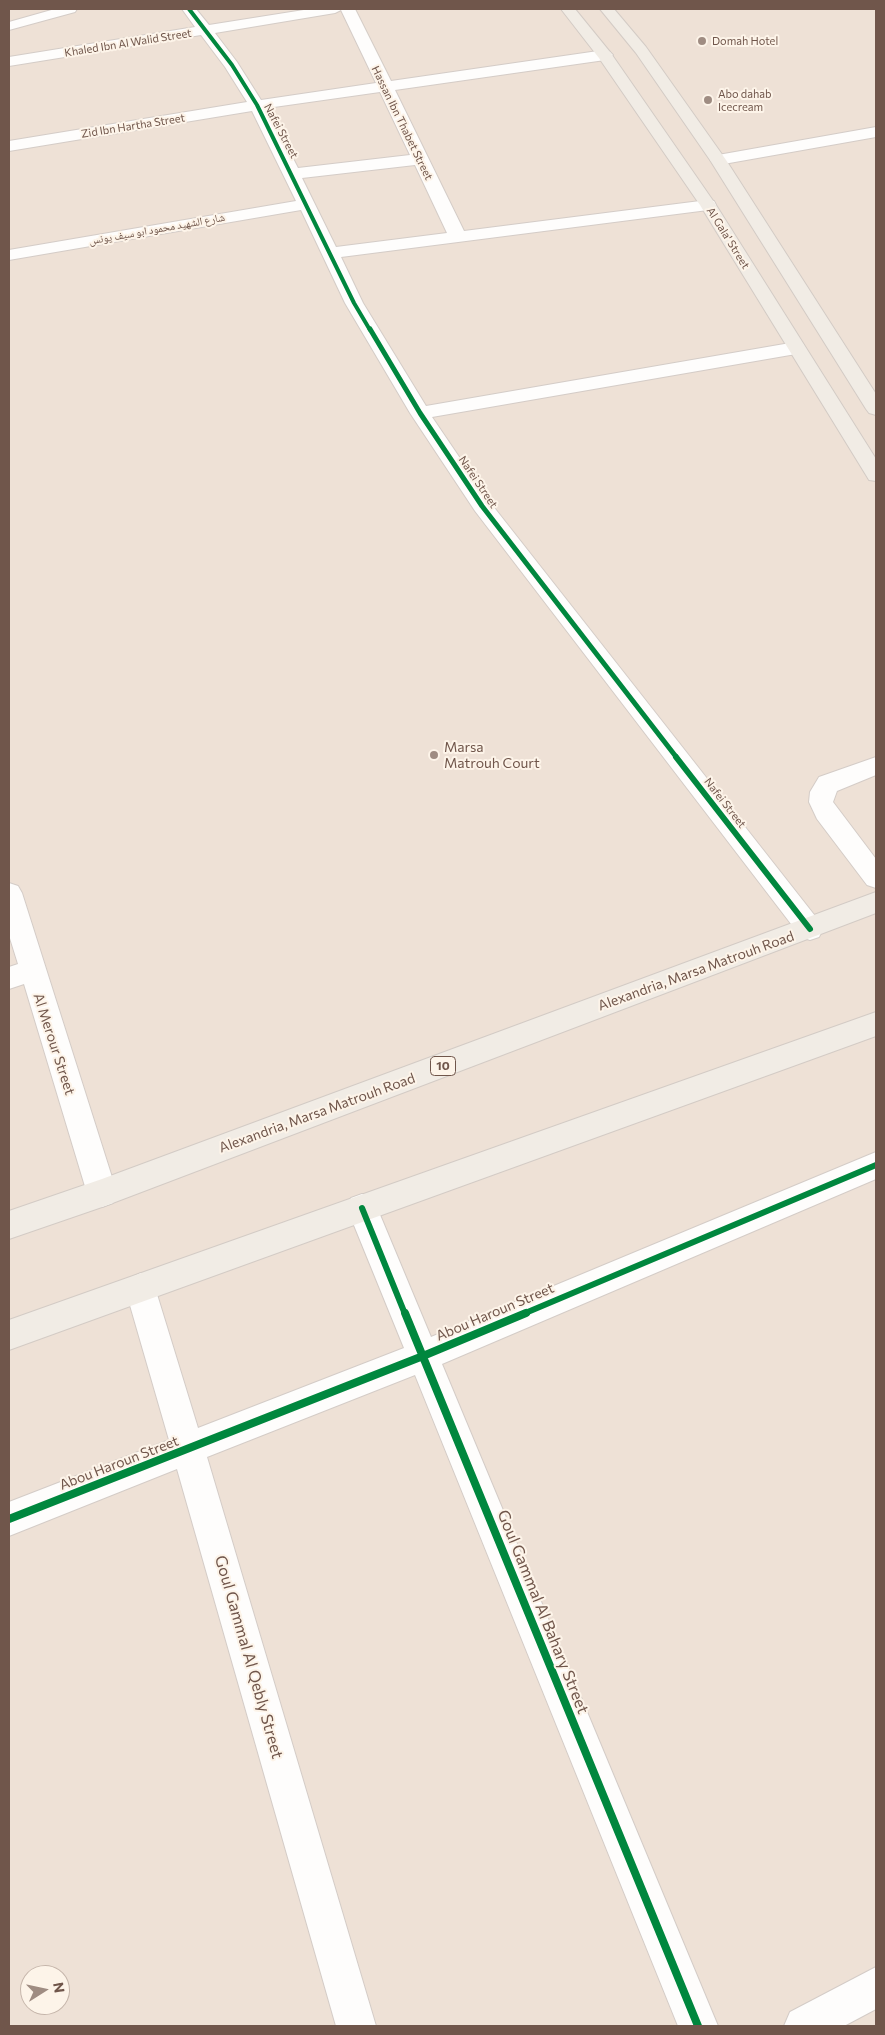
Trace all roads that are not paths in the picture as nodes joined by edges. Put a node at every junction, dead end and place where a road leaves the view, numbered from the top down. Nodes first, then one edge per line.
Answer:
1 (70, 9) edge
2 (189, 9) edge
3 (335, 9) edge
4 (348, 9) edge
5 (568, 9) edge
6 (607, 9) edge
7 (9, 26) edge
8 (205, 30) junction
9 (605, 55) junction
10 (9, 62) edge
11 (385, 87) junction
12 (257, 105) junction
13 (876, 132) edge
14 (9, 146) edge
15 (420, 159) junction
16 (718, 160) junction
17 (292, 174) junction
18 (306, 204) junction
19 (708, 205) junction
20 (458, 237) junction
21 (329, 253) junction
22 (9, 255) edge
23 (796, 348) junction
24 (876, 409) edge
25 (420, 413) junction
26 (876, 475) edge
27 (876, 766) edge
28 (876, 878) edge
29 (9, 893) edge
30 (876, 902) edge
31 (810, 929) junction
32 (20, 974) edge
33 (876, 1024) edge
34 (876, 1165) edge
35 (102, 1194) junction
36 (362, 1208) junction
37 (9, 1226) edge
38 (141, 1288) junction
39 (9, 1336) edge
40 (423, 1356) junction
41 (189, 1449) junction
42 (9, 1519) edge
43 (876, 1987) edge
44 (356, 2026) edge
45 (698, 2026) edge
46 (804, 2026) edge

1 - 7 street
2 - 8 street, Nafei Street
3 - 8 street, Khaled Ibn Al Walid Street
4 - 11 street, Hassan Ibn Thabet Street
5 - 9 main road, Al Gala' Street
6 - 16 main road
8 - 10 street, Khaled Ibn Al Walid Street
8 - 12 street, Nafei Street
9 - 11 street, Zid Ibn Hartha Street
9 - 19 main road, Al Gala' Street
11 - 12 street, Zid Ibn Hartha Street
11 - 15 street, Hassan Ibn Thabet Street
12 - 14 street, Zid Ibn Hartha Street
12 - 17 street, Nafei Street
13 - 16 street
15 - 17 street
15 - 20 street, Hassan Ibn Thabet Street
16 - 24 main road
17 - 18 street, Nafei Street
18 - 21 street, Nafei Street
18 - 22 street, شارع الشهيد محمود ابو سيف يونس
19 - 20 street
19 - 23 main road, Al Gala' Street
20 - 21 street
21 - 25 street, Nafei Street
23 - 25 street
23 - 26 main road, Al Gala' Street
25 - 31 street, Nafei Street
27 - 28 street
29 - 32 street, Al Merour Street
30 - 31 main road, Alexandria, Marsa Matrouh Road / 10
31 - 35 main road, Alexandria, Marsa Matrouh Road / 10
32 - 35 street, Al Merour Street
33 - 36 main road
34 - 40 street, Abou Haroun Street
35 - 37 main road, Alexandria, Marsa Matrouh Road / 10
36 - 38 main road
36 - 40 street, Goul Gammal Al Bahary Street
38 - 39 main road
38 - 41 street, Goul Gammal Al Qebly Street
40 - 41 street, Abou Haroun Street
40 - 45 street, Goul Gammal Al Bahary Street
41 - 42 street, Abou Haroun Street
41 - 44 street, Goul Gammal Al Qebly Street
43 - 46 street

